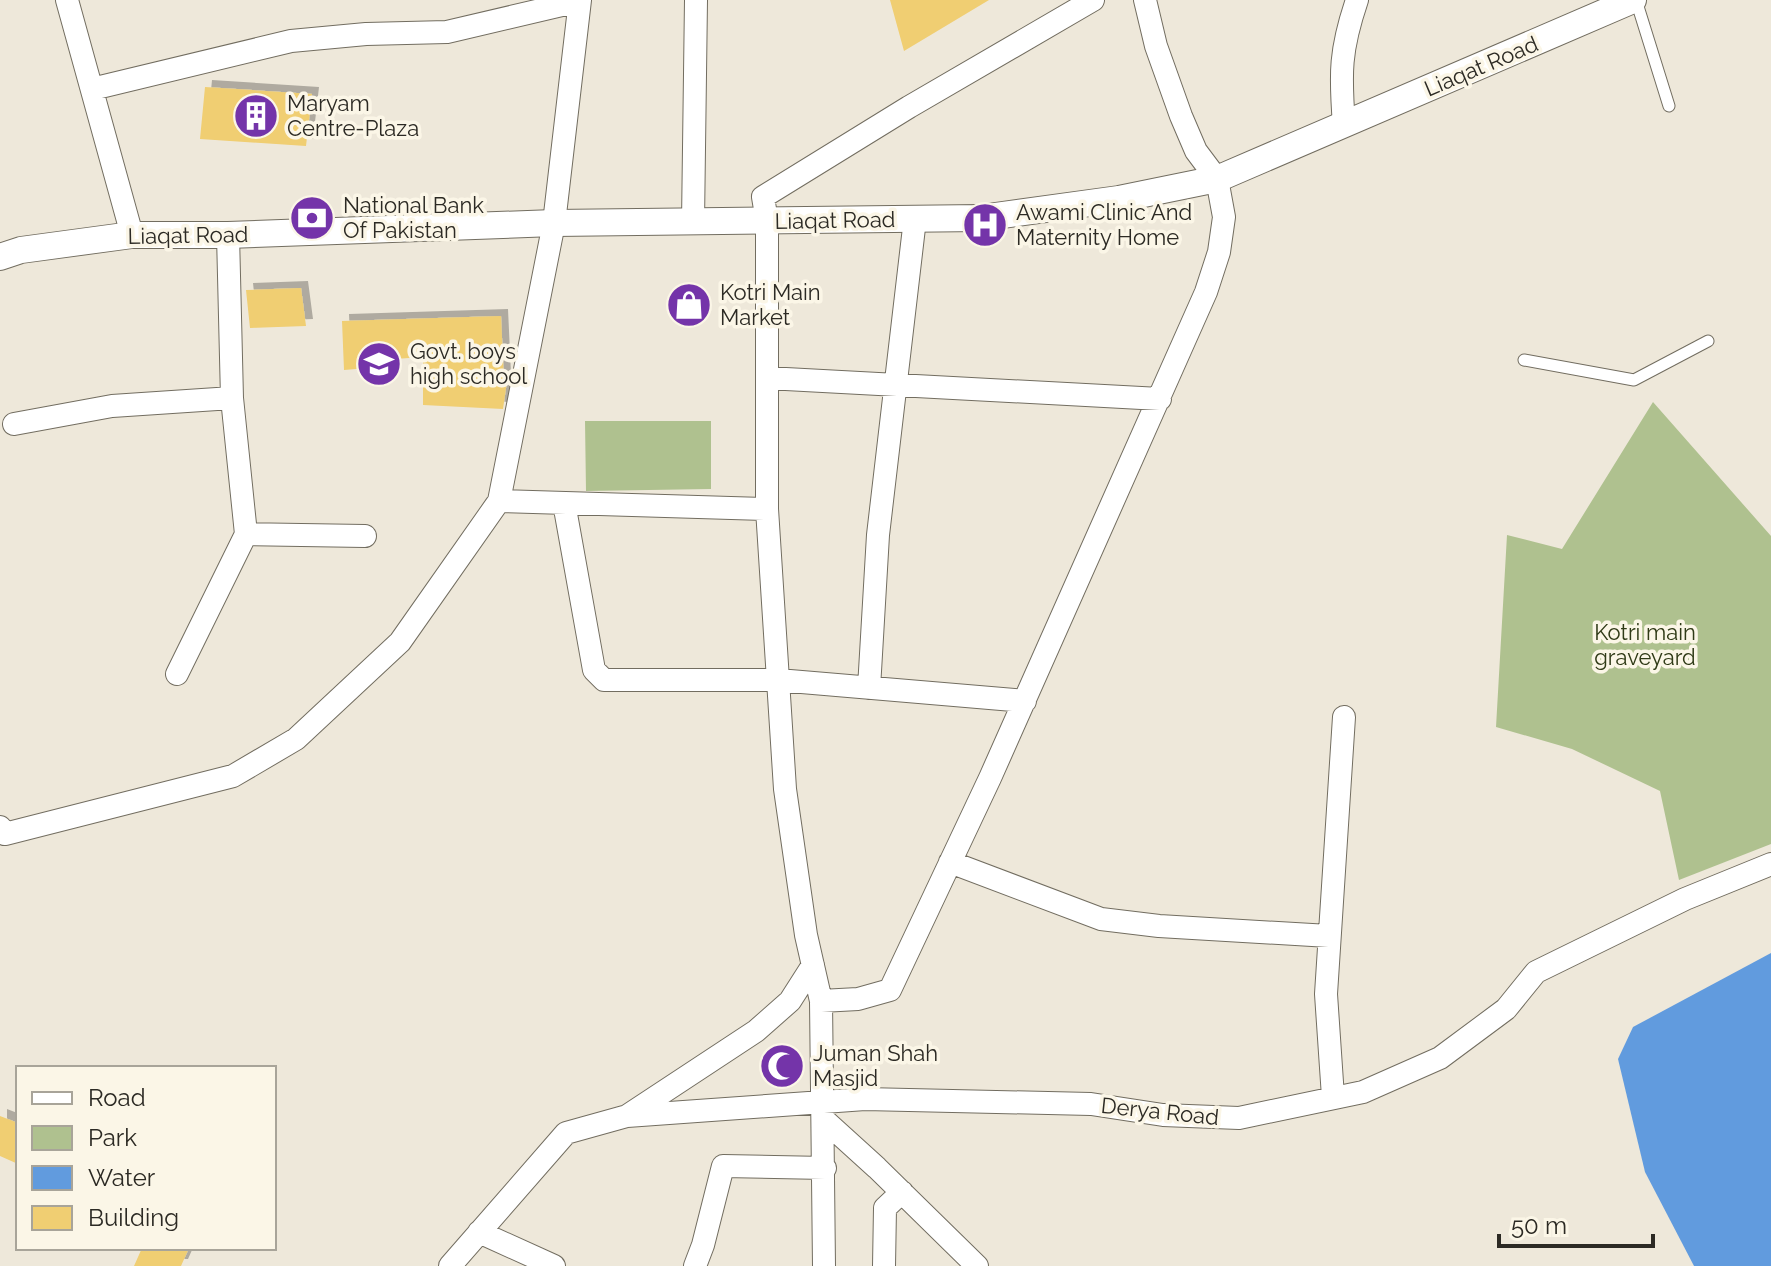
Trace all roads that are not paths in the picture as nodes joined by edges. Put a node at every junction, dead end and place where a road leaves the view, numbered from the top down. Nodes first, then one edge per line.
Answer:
1 (67, 0) edge
2 (569, 0) edge
3 (580, 0) edge
4 (696, 0) edge
5 (1093, 0) edge
6 (1145, 0) edge
7 (1357, 0) edge
8 (1634, 0) edge
9 (92, 89) junction
10 (1669, 106) dead end
11 (1344, 125) junction
12 (1217, 179) junction
13 (915, 219) junction
14 (767, 221) junction
15 (693, 222) junction
16 (554, 223) junction
17 (132, 235) junction
18 (228, 235) junction
19 (0, 257) edge
20 (1708, 341) dead end
21 (1524, 360) dead end
22 (767, 378) junction
23 (896, 386) junction
24 (232, 398) junction
25 (1160, 399) junction
26 (14, 424) dead end
27 (499, 501) junction
28 (564, 503) junction
29 (767, 509) junction
30 (246, 534) junction
31 (365, 536) dead end
32 (177, 674) dead end
33 (778, 680) junction
34 (869, 688) junction
35 (1025, 701) junction
36 (1344, 717) dead end
37 (0, 827) edge
38 (950, 862) junction
39 (1771, 864) edge
40 (1329, 936) junction
41 (813, 965) junction
42 (821, 1001) junction
43 (1333, 1097) junction
44 (823, 1111) junction
45 (627, 1116) junction
46 (825, 1168) junction
47 (902, 1192) junction
48 (479, 1232) junction
49 (450, 1266) edge
50 (554, 1266) edge
51 (695, 1266) edge
52 (824, 1266) edge
53 (884, 1266) edge
54 (977, 1266) edge

1 - 9 street
2 - 9 street
3 - 16 street
4 - 15 street
5 - 14 street
6 - 12 street
7 - 11 street
8 - 10 lane
8 - 11 street, Liaqat Road
9 - 17 street
11 - 12 street, Liaqat Road
12 - 13 street, Liaqat Road
12 - 25 street
13 - 14 street, Liaqat Road
13 - 23 street
14 - 15 street, Liaqat Road
14 - 22 street
15 - 16 street, Liaqat Road
16 - 18 street, Liaqat Road
16 - 27 street
17 - 18 street, Liaqat Road
17 - 19 street, Liaqat Road
18 - 24 street
20 - 21 lane
22 - 23 street
22 - 29 street
23 - 25 street
23 - 34 street
24 - 26 street
24 - 30 street
25 - 35 street
27 - 28 street
27 - 37 street
28 - 29 street
28 - 33 street
29 - 33 street
30 - 31 street
30 - 32 street
33 - 34 street
33 - 41 street
34 - 35 street
35 - 38 street
36 - 40 street
38 - 40 street
38 - 42 street
39 - 43 street, Derya Road
40 - 43 street
41 - 42 street
41 - 45 street
42 - 44 street
43 - 44 street, Derya Road
44 - 45 street, Derya Road
44 - 46 street
44 - 47 street
45 - 48 street
46 - 51 street
46 - 52 street
47 - 53 street
47 - 54 street
48 - 49 street
48 - 50 street

